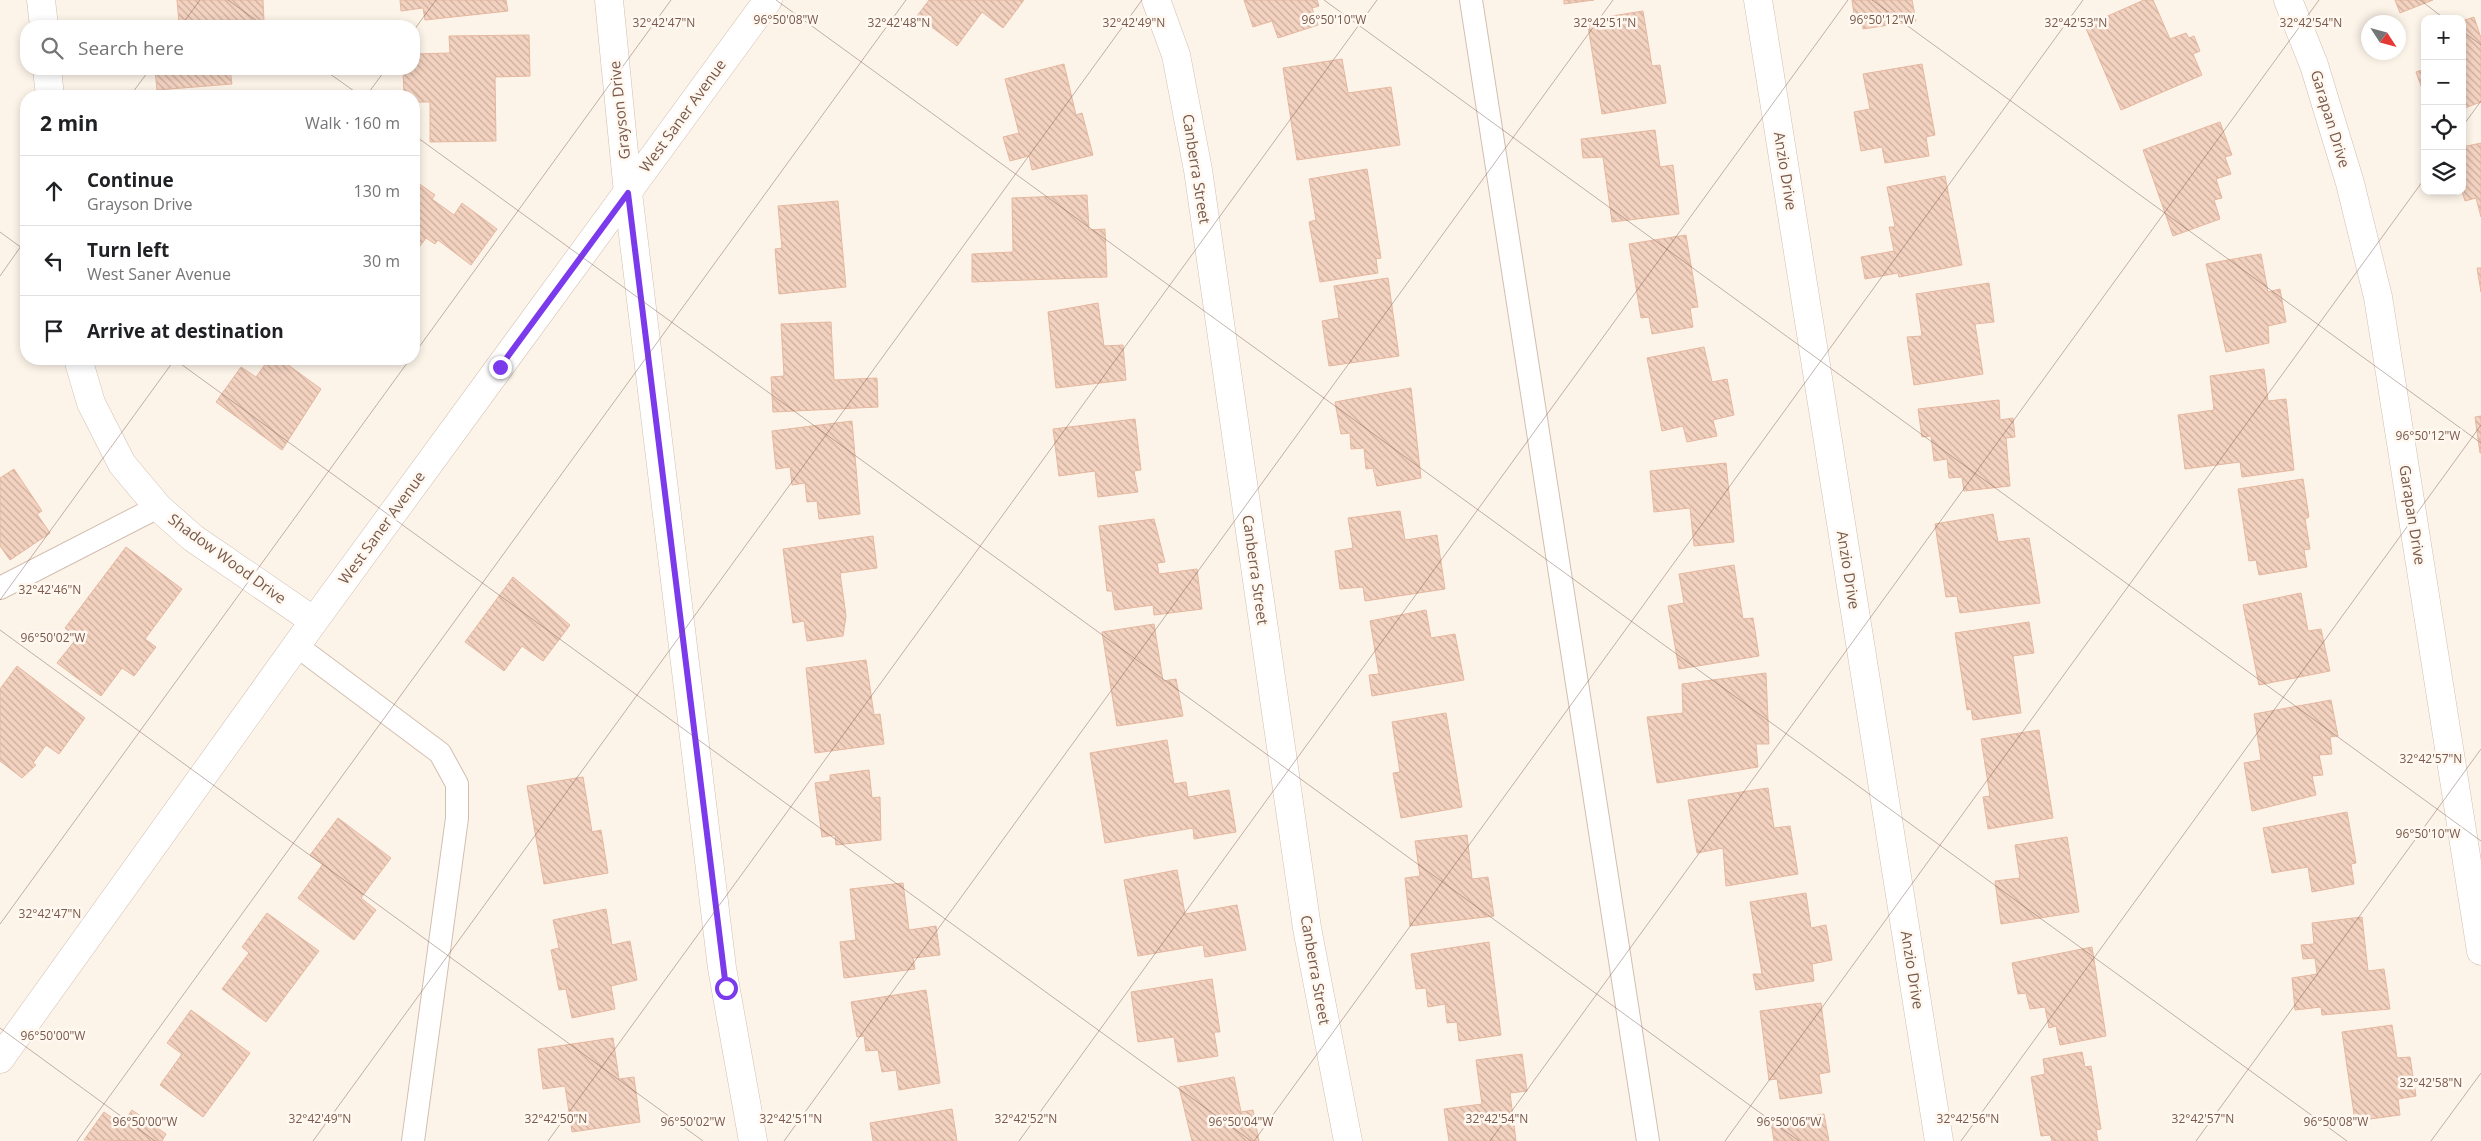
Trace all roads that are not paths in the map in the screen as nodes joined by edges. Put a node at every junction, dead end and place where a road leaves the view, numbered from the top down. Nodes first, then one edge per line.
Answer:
1 (42, 0) edge
2 (609, 0) edge
3 (768, 0) edge
4 (1156, 0) edge
5 (1471, 0) edge
6 (1758, 0) edge
7 (2288, 0) edge
8 (44, 20) edge
9 (48, 75) edge
10 (49, 90) edge
11 (628, 193) junction
12 (80, 365) edge
13 (158, 507) junction
14 (0, 588) edge
15 (314, 621) junction
16 (297, 646) junction
17 (2481, 951) edge
18 (0, 1059) edge
19 (413, 1141) edge
20 (753, 1141) edge
21 (1348, 1141) edge
22 (1648, 1141) edge
23 (1939, 1141) edge

1 - 8 street
2 - 11 street, Grayson Drive
3 - 11 street, West Saner Avenue
4 - 21 street, Canberra Street
5 - 22 lane
6 - 23 street, Anzio Drive
7 - 17 street, Garapan Drive
9 - 10 street
11 - 15 street, West Saner Avenue
11 - 20 street, Grayson Drive
12 - 13 street, Shadow Wood Drive
13 - 14 lane
13 - 15 street, Shadow Wood Drive
15 - 16 street, West Saner Avenue
16 - 18 street, West Saner Avenue
16 - 19 lane

